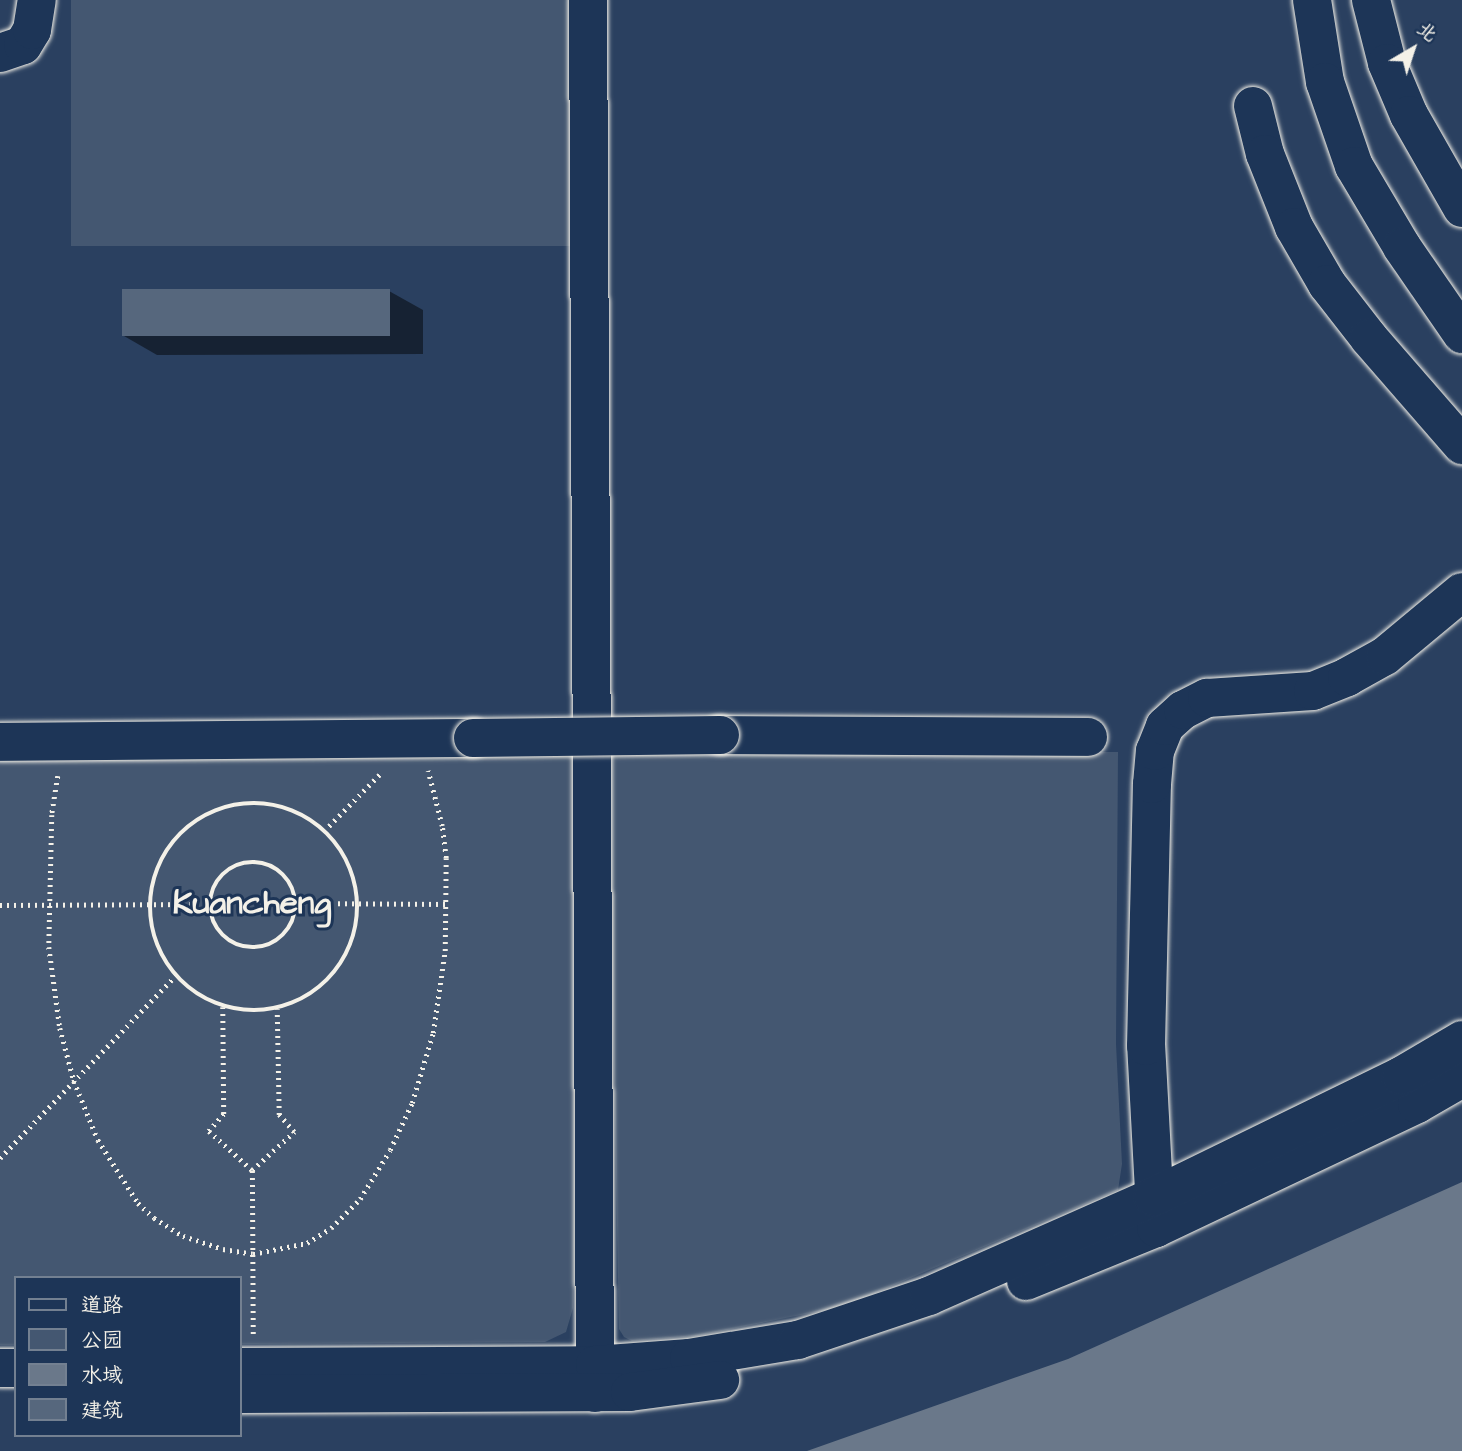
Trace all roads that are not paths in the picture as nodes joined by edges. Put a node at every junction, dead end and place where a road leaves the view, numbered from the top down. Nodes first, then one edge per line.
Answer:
1 (37, 0) edge
2 (588, 0) edge
3 (1312, 0) edge
4 (1371, 0) edge
5 (0, 53) edge
6 (1253, 106) dead end
7 (1462, 208) edge
8 (1462, 334) edge
9 (1462, 445) edge
10 (1462, 592) edge
11 (1088, 737) dead end
12 (0, 742) edge
13 (1462, 1040) edge
14 (1462, 1078) edge
15 (1154, 1213) junction
16 (246, 1351) edge
17 (595, 1379) junction
18 (242, 1394) edge

1 - 5 street
2 - 17 street
3 - 8 street
4 - 7 street
6 - 9 street
10 - 15 street
11 - 12 street, bridge
13 - 15 street
14 - 15 street
15 - 17 street
16 - 17 street
17 - 18 street

